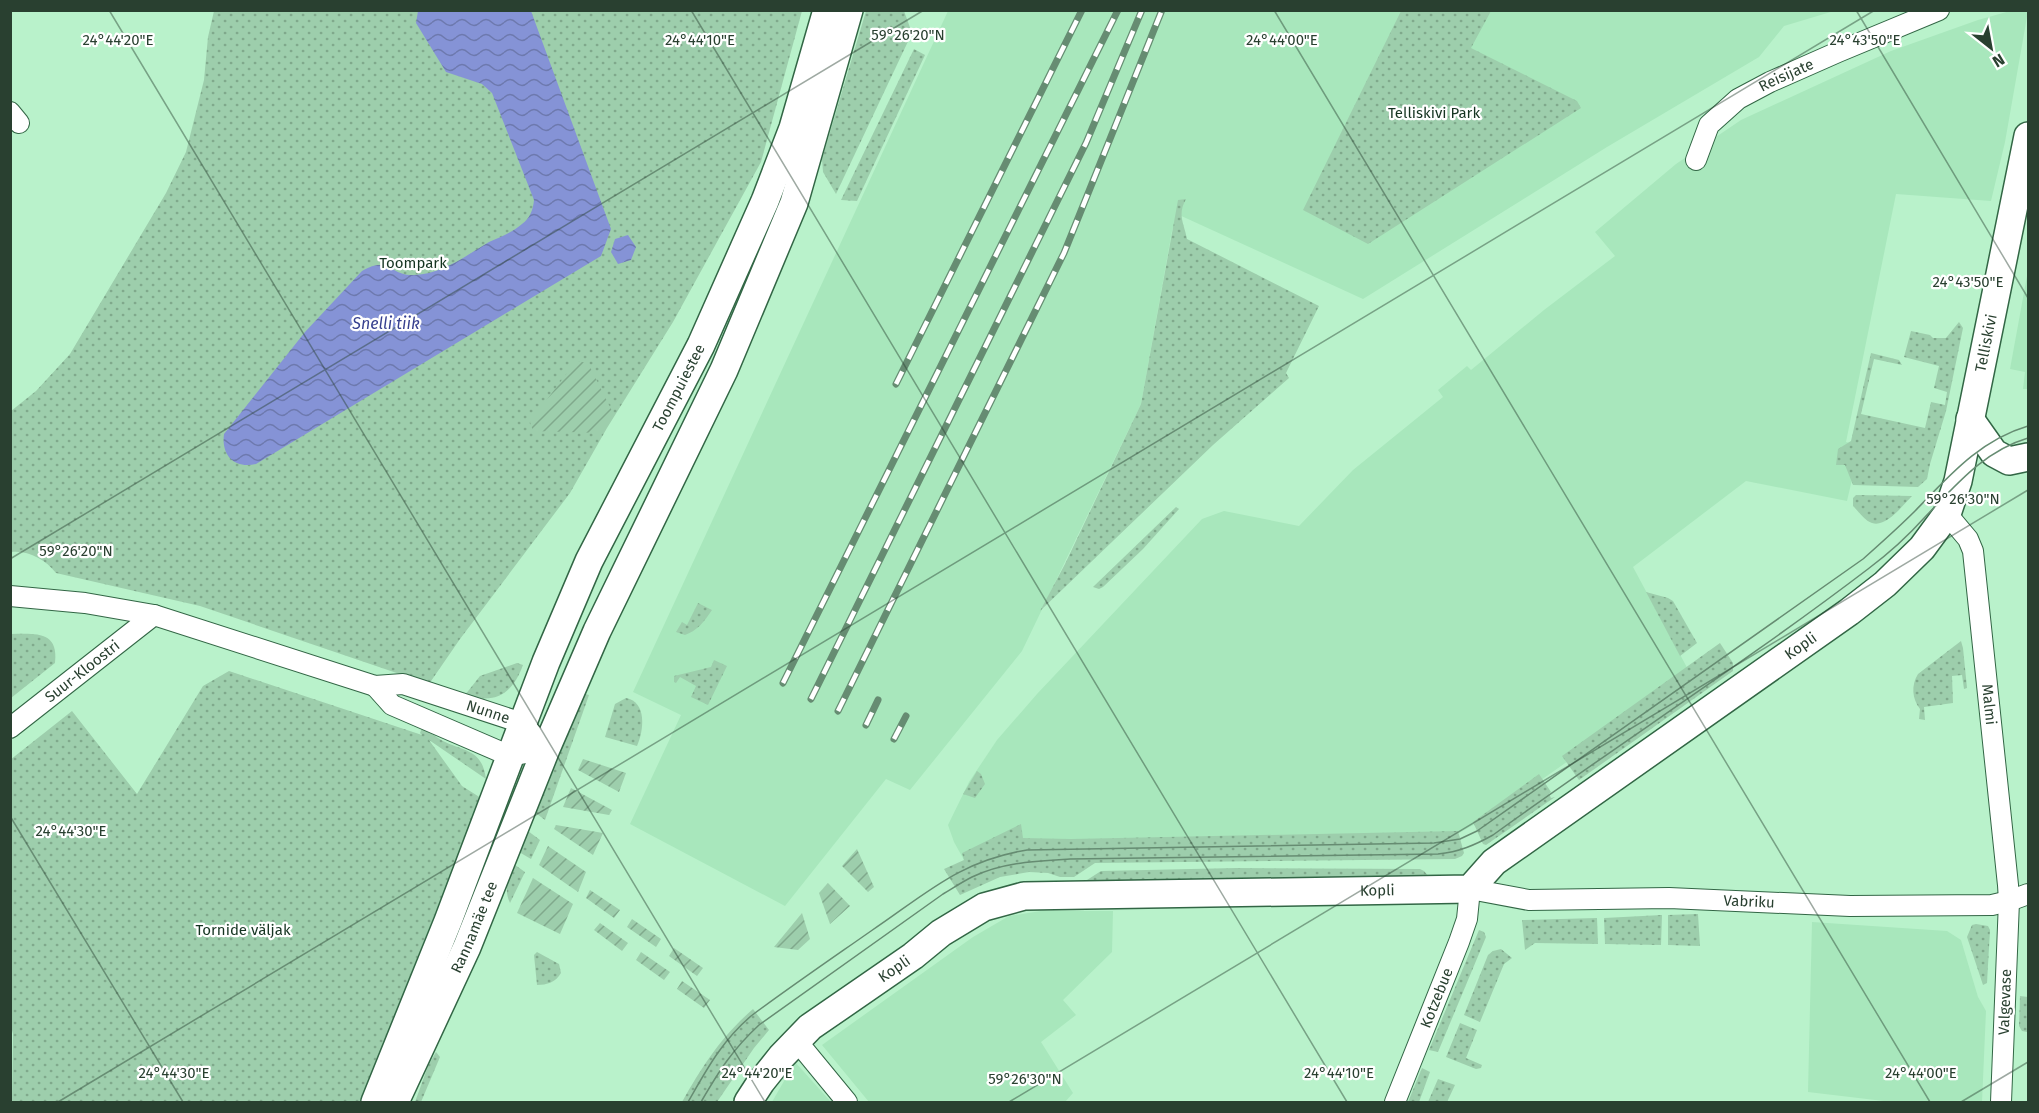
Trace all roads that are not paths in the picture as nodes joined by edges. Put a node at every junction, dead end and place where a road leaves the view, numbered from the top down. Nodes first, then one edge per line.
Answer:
1 (827, 10) edge
2 (849, 10) edge
3 (1939, 10) edge
4 (2028, 136) edge
5 (1696, 160) dead end
6 (1970, 419) junction
7 (2028, 457) edge
8 (1947, 514) junction
9 (10, 596) edge
10 (154, 615) junction
11 (375, 686) junction
12 (522, 723) junction
13 (10, 728) edge
14 (546, 749) junction
15 (510, 756) junction
16 (1470, 889) junction
17 (2028, 894) edge
18 (2009, 902) junction
19 (796, 1040) junction
20 (375, 1102) edge
21 (395, 1102) edge
22 (748, 1102) edge
23 (847, 1102) edge
24 (1395, 1102) edge
25 (2001, 1102) edge

1 - 12 main road, Toompuiestee
2 - 14 main road, Toompuiestee
3 - 5 street, Reisijate
4 - 6 main road, Telliskivi
6 - 7 main road
6 - 8 main road, Telliskivi
8 - 16 main road, Kopli
8 - 18 street, Malmi
9 - 10 street, Nunne
10 - 11 street, Nunne
10 - 13 street, Suur-Kloostri
11 - 12 street, Nunne
11 - 15 street, Nunne
12 - 14 street, Nunne
12 - 15 main road, Toompuiestee
14 - 15 street
14 - 21 main road, Rannamäe tee
15 - 20 main road, Rannamäe tee
16 - 18 street, Vabriku
16 - 19 main road, Kopli
16 - 24 street, Kotzebue
17 - 18 street, Vabriku
18 - 25 street, Valgevase
19 - 22 main road, Kopli
19 - 23 street

